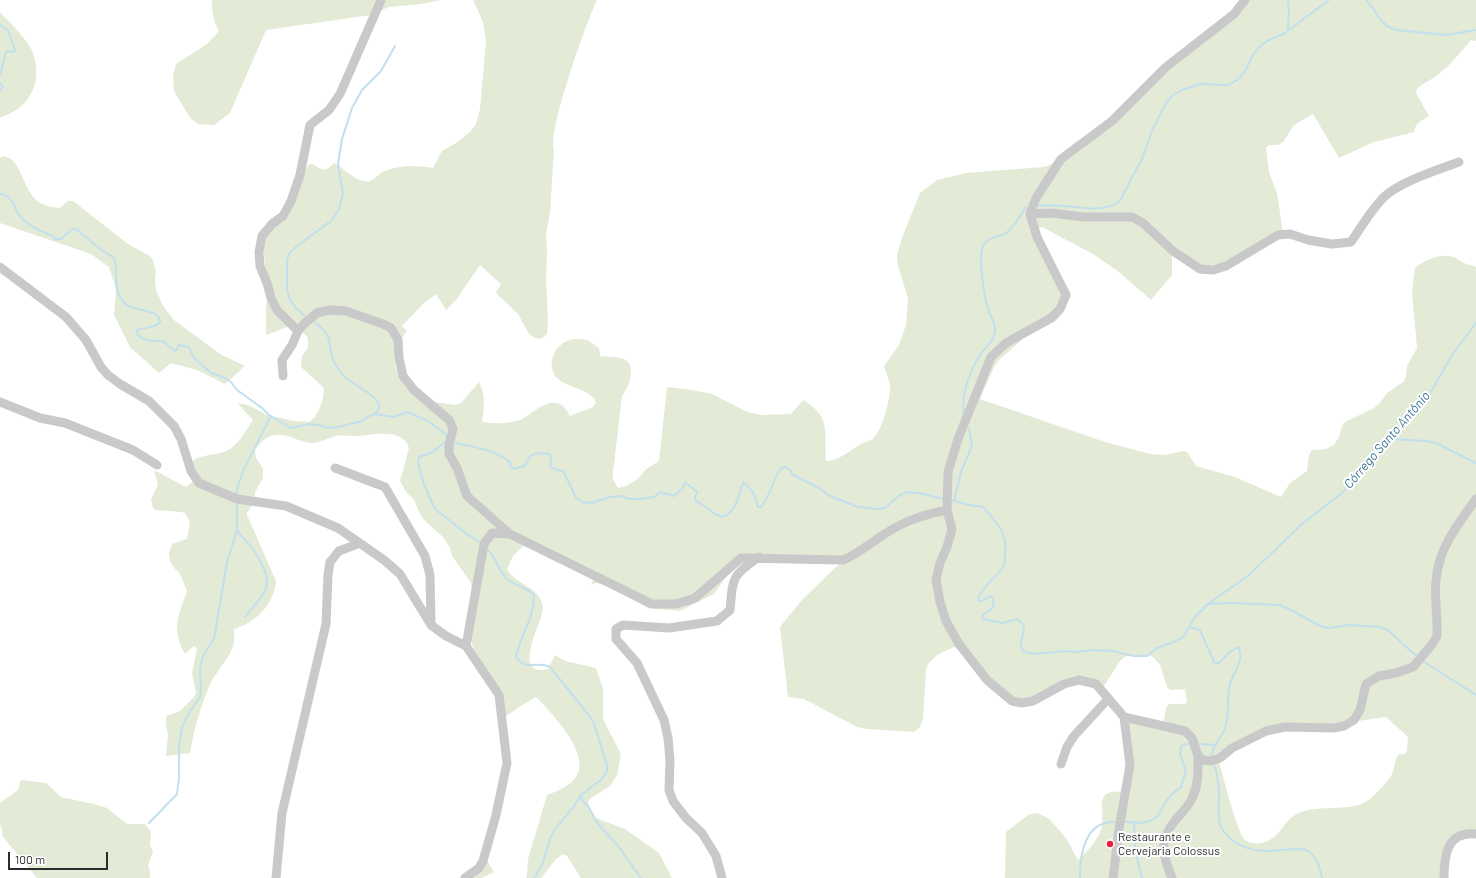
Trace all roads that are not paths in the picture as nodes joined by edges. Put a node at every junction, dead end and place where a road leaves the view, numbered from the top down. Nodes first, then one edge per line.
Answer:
1 (381, 0) edge
2 (1245, 0) edge
3 (1459, 162) dead end
4 (1030, 214) junction
5 (0, 267) edge
6 (298, 331) junction
7 (283, 376) dead end
8 (0, 402) edge
9 (157, 465) dead end
10 (334, 468) dead end
11 (1476, 499) edge
12 (947, 510) junction
13 (510, 534) junction
14 (360, 543) junction
15 (759, 557) junction
16 (431, 625) junction
17 (466, 646) junction
18 (1108, 699) junction
19 (1124, 717) junction
20 (1198, 756) junction
21 (1061, 764) dead end
22 (1476, 834) edge
23 (274, 876) edge
24 (466, 878) edge
25 (722, 878) edge
26 (1113, 878) edge
27 (1172, 878) edge
28 (1444, 878) edge

1 - 6 street
2 - 4 street
3 - 4 street
4 - 12 street
5 - 14 street
6 - 7 street
6 - 13 street
8 - 9 street
10 - 16 street
11 - 20 street
12 - 15 street
12 - 18 street
13 - 15 street
13 - 17 street
14 - 16 street
14 - 23 street
15 - 25 street
16 - 17 street
17 - 24 street
18 - 19 street
18 - 21 street
19 - 20 street
19 - 26 street
20 - 27 street
22 - 28 street

